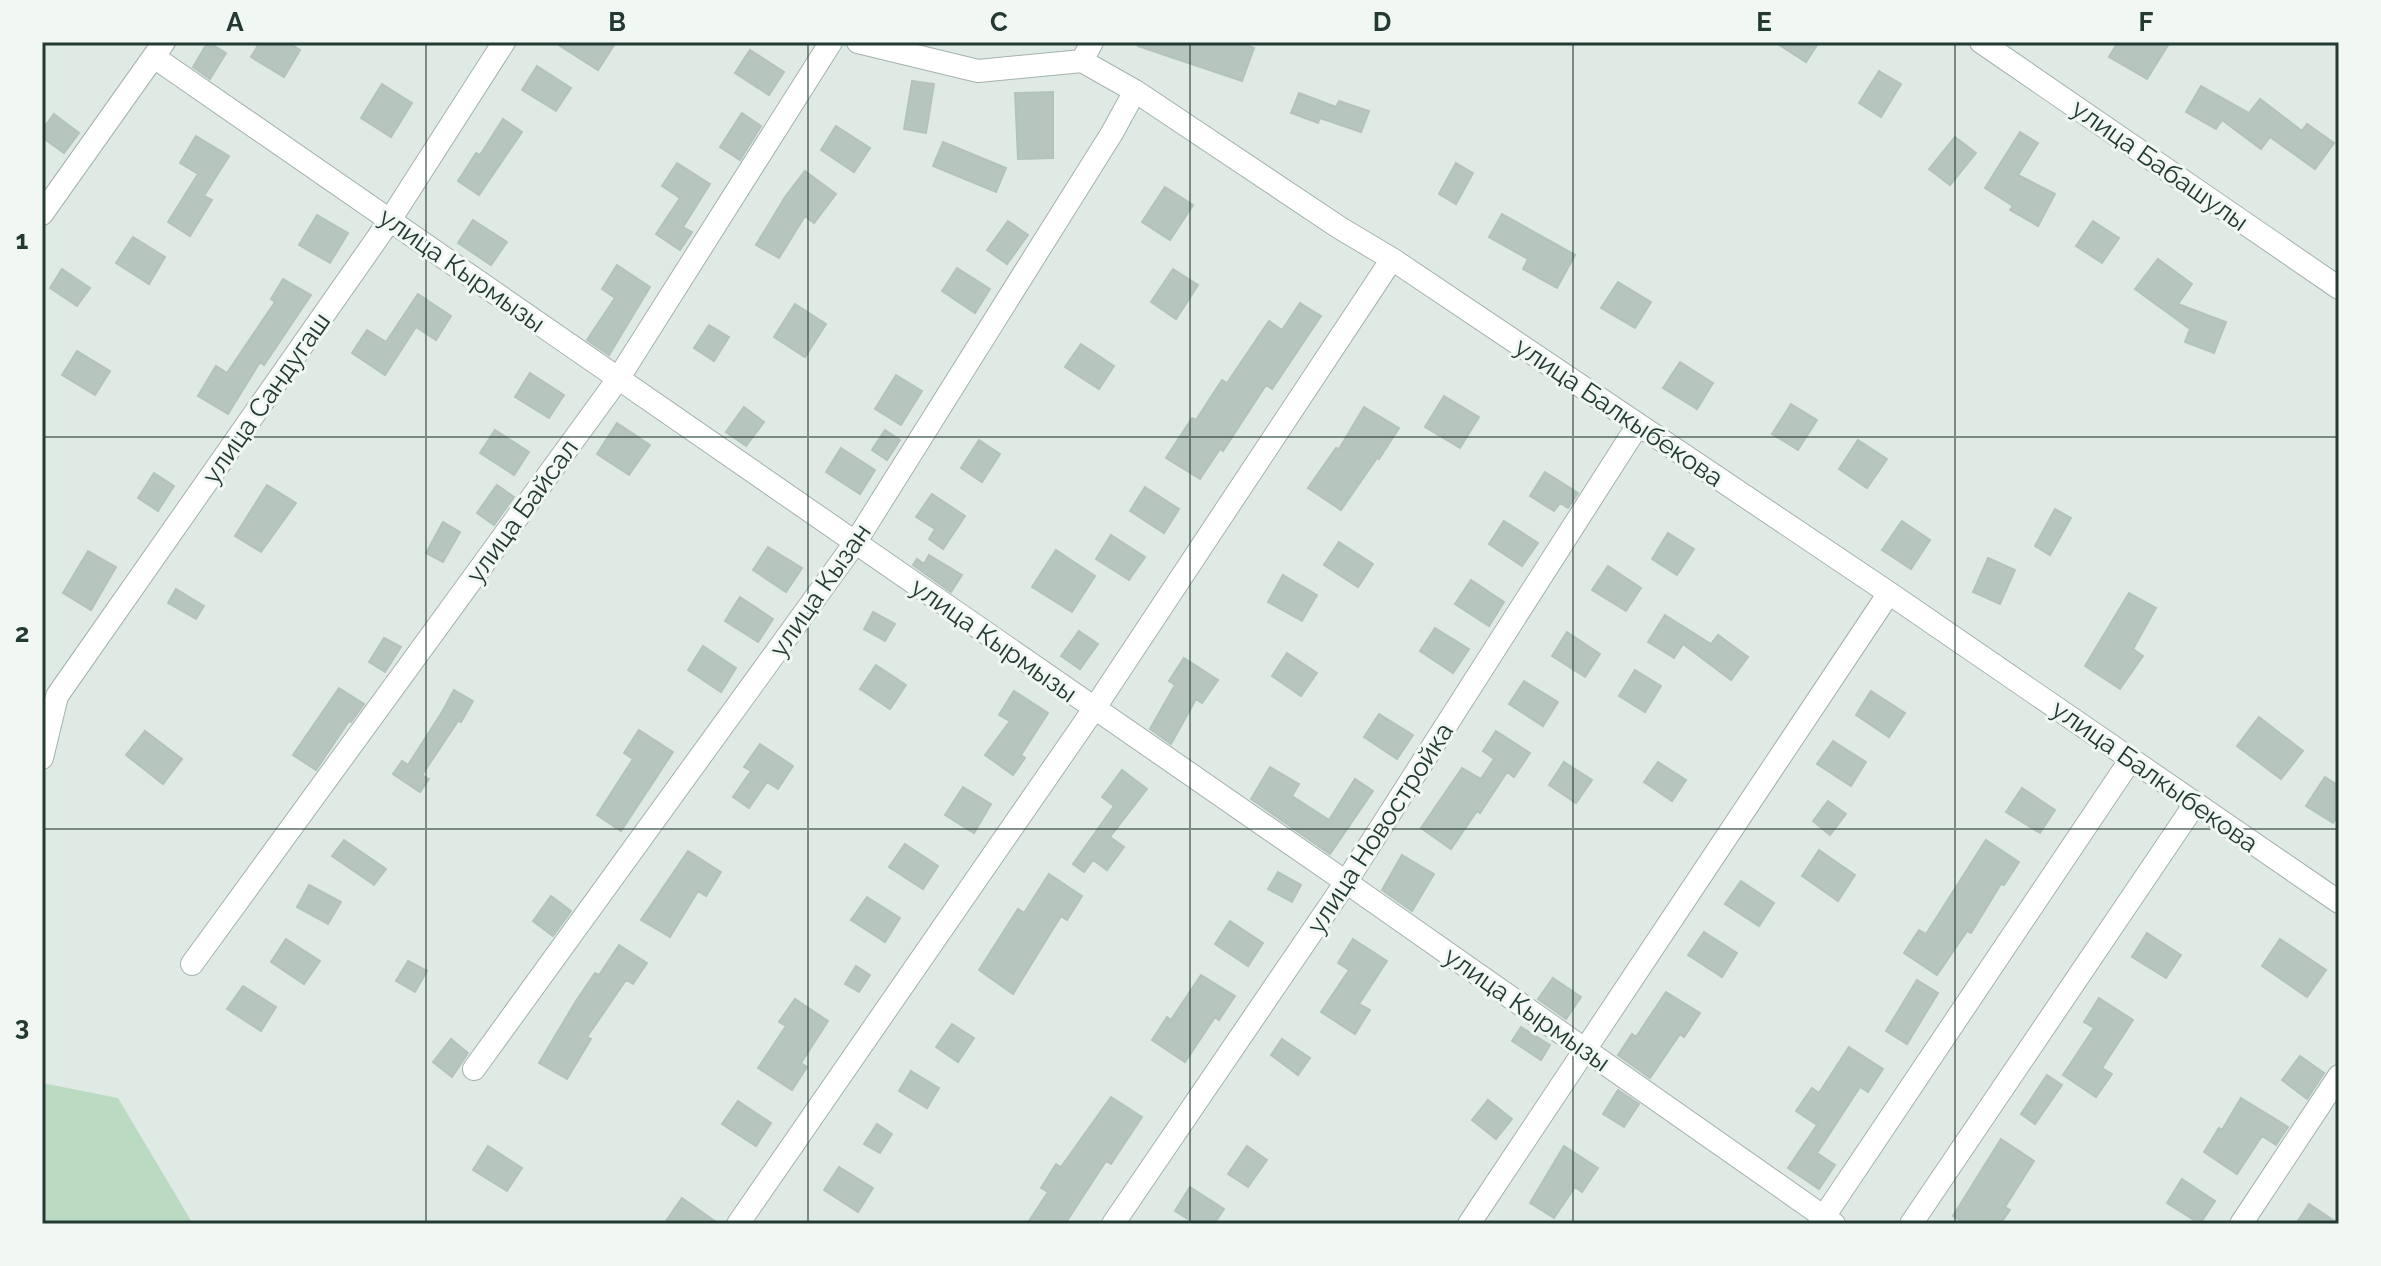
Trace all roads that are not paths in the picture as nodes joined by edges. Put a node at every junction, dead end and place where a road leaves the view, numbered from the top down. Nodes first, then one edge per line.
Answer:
1 (504, 42) edge
2 (831, 42) edge
3 (858, 42) edge
4 (1981, 42) edge
5 (159, 50) edge
6 (1087, 51) edge
7 (1135, 91) junction
8 (42, 214) edge
9 (390, 220) junction
10 (1392, 259) junction
11 (2339, 288) edge
12 (618, 379) junction
13 (1638, 425) junction
14 (855, 543) junction
15 (1889, 593) junction
16 (1094, 709) junction
17 (42, 758) edge
18 (2131, 759) junction
19 (2195, 804) junction
20 (1346, 882) junction
21 (2339, 902) edge
22 (192, 964) dead end
23 (1586, 1050) junction
24 (474, 1069) dead end
25 (2339, 1076) edge
26 (1826, 1222) edge
27 (738, 1224) edge
28 (1113, 1224) edge
29 (1469, 1224) edge
30 (1911, 1224) edge
31 (2241, 1224) edge

1 - 9 street, улица Сандугаш
2 - 12 street, улица Байсал
3 - 6 street, улица Балкыбекова
4 - 11 street, улица Бабашулы
5 - 8 street
5 - 9 street, улица Кырмызы
6 - 7 street, улица Балкыбекова
7 - 10 street, улица Балкыбекова
7 - 14 street, улица Кызан
9 - 12 street, улица Кырмызы
9 - 17 street, улица Сандугаш
10 - 13 street, улица Балкыбекова
10 - 16 street
12 - 14 street, улица Кырмызы
12 - 22 street, улица Байсал
13 - 15 street, улица Балкыбекова
13 - 20 street, улица Новостройка
14 - 16 street, улица Кырмызы
14 - 24 street, улица Кызан
15 - 18 street, улица Балкыбекова
15 - 23 street
16 - 20 street, улица Кырмызы
16 - 27 street
18 - 19 street, улица Балкыбекова
18 - 26 street
19 - 21 street, улица Балкыбекова
19 - 30 street
20 - 23 street, улица Кырмызы
20 - 28 street, улица Новостройка
23 - 26 street, улица Кырмызы
23 - 29 street
25 - 31 street

